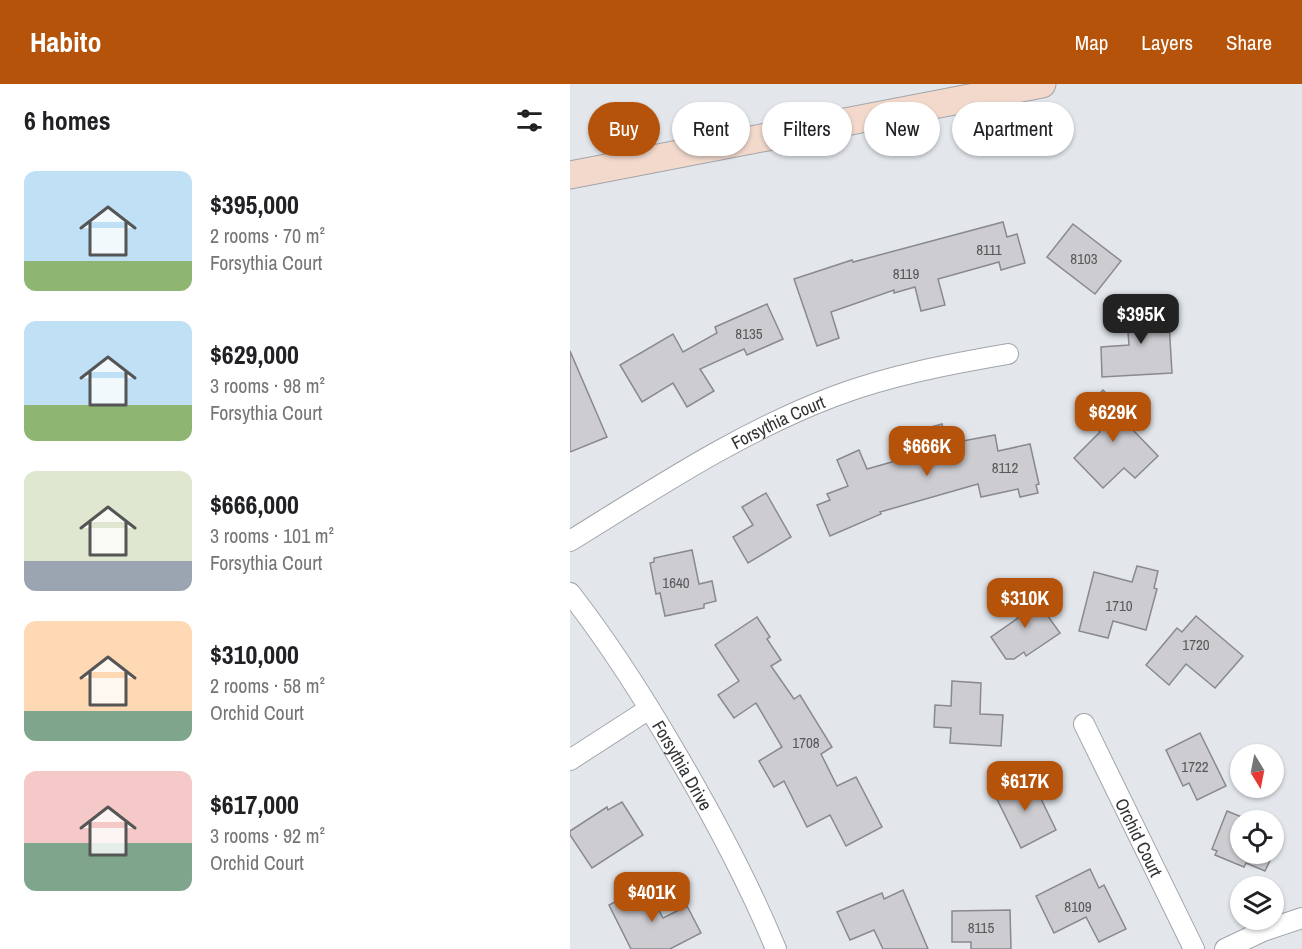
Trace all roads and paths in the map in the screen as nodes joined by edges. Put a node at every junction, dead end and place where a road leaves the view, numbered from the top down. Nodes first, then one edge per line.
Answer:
1 (1042, 84) edge
2 (570, 175) edge
3 (1008, 354) dead end
4 (570, 541) edge
5 (570, 593) edge
6 (649, 709) junction
7 (1084, 724) dead end
8 (570, 760) edge
9 (1302, 918) edge
10 (776, 949) edge
11 (1194, 949) edge
12 (1225, 949) edge

1 - 2 street
3 - 4 street, Forsythia Court
5 - 6 street, Forsythia Drive
6 - 8 street
6 - 10 street, Forsythia Drive
7 - 11 street, Orchid Court
9 - 12 street

